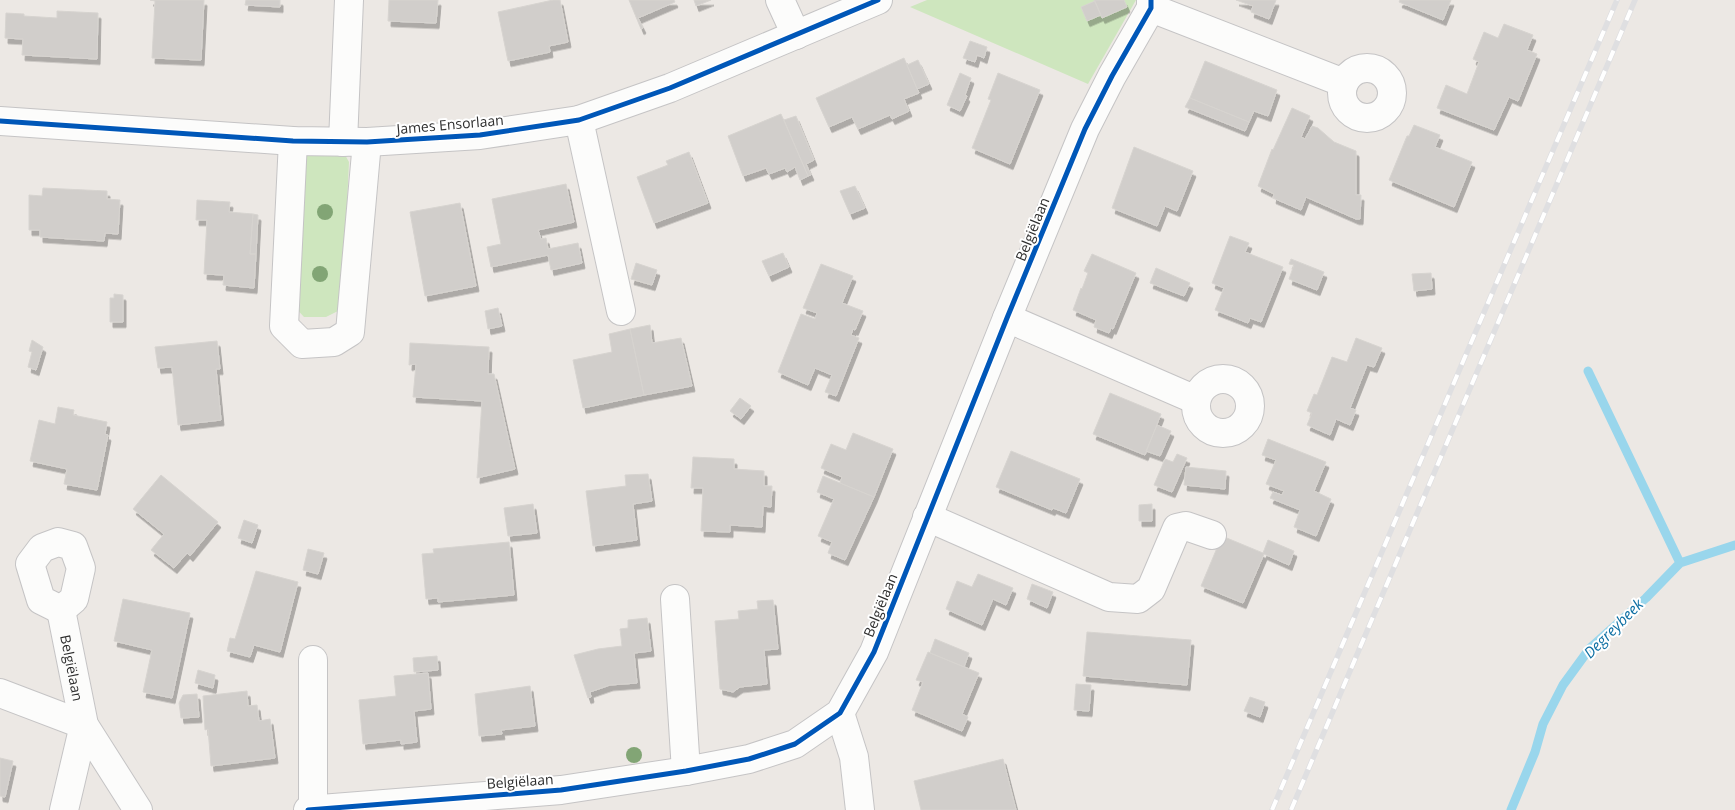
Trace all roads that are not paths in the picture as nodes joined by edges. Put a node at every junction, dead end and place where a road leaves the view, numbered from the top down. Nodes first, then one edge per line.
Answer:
1 (349, 0) edge
2 (780, 0) edge
3 (878, 0) edge
4 (1151, 4) edge
5 (796, 35) junction
6 (1344, 83) dead end
7 (579, 120) junction
8 (0, 121) edge
9 (293, 141) junction
10 (355, 142) junction
11 (621, 311) dead end
12 (1007, 318) junction
13 (1196, 400) dead end
14 (927, 517) junction
15 (1212, 535) dead end
16 (675, 599) dead end
17 (61, 610) dead end
18 (313, 660) dead end
19 (0, 694) edge
20 (840, 714) junction
21 (84, 725) junction
22 (686, 771) junction
23 (64, 810) edge
24 (138, 810) edge
25 (308, 810) edge
26 (313, 810) edge
27 (860, 810) edge

1 - 10 street
2 - 5 street
3 - 5 street, James Ensorlaan
4 - 6 street, Belgiëlaan
4 - 12 street, Belgiëlaan
5 - 7 street, James Ensorlaan
7 - 10 street, James Ensorlaan
7 - 11 street
8 - 9 street, James Ensorlaan
9 - 10 street, James Ensorlaan
9 - 10 street
12 - 13 street
12 - 14 street, Belgiëlaan
14 - 15 street
14 - 20 street, Belgiëlaan
16 - 22 street
17 - 21 street, Belgiëlaan
18 - 26 street
19 - 21 street
20 - 22 street, Belgiëlaan
20 - 27 street
21 - 23 street, Belgiëlaan
21 - 24 street, Belgiëlaan
22 - 26 street, Belgiëlaan
25 - 26 street, Belgiëlaan

